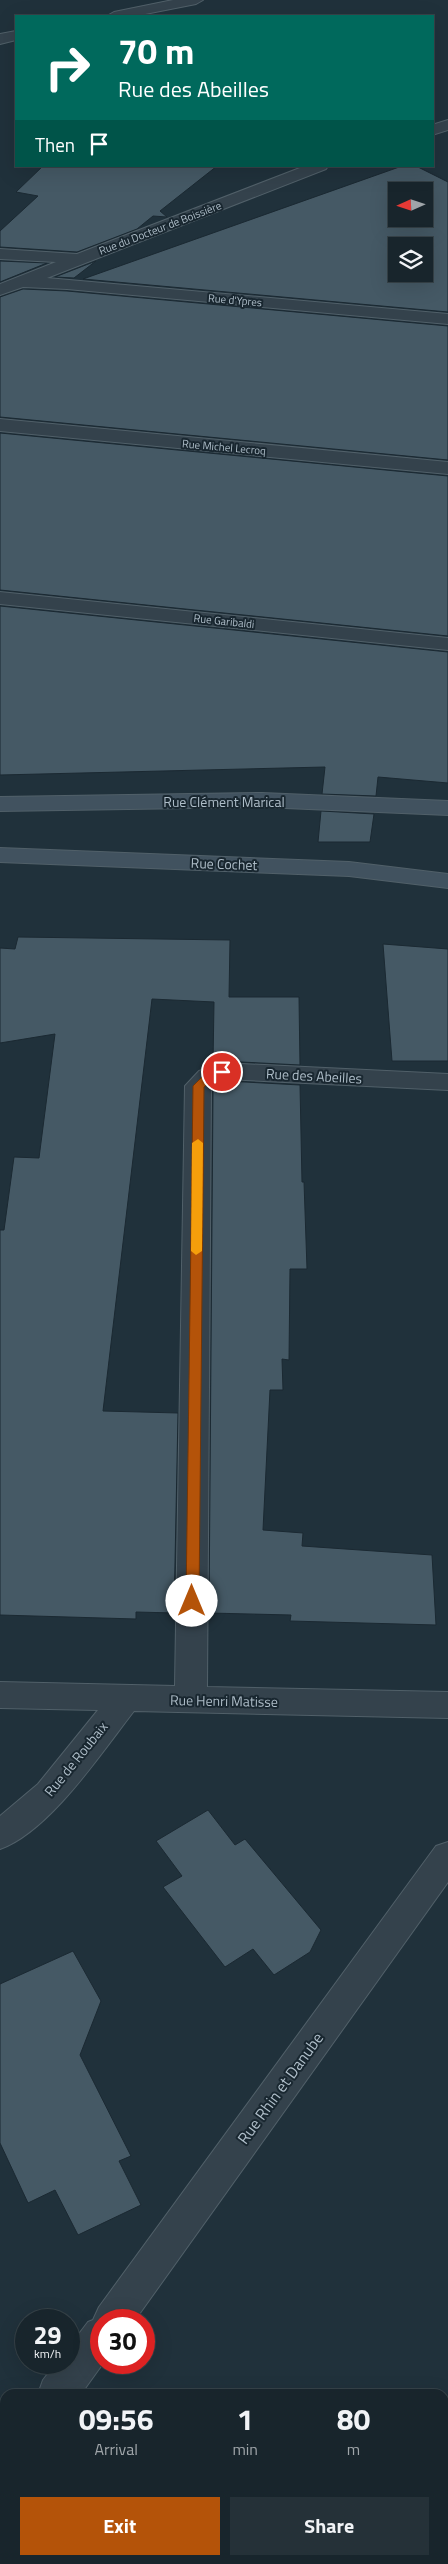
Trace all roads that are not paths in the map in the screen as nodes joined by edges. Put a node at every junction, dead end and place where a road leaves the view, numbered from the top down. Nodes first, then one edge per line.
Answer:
1 (196, 0) edge
2 (119, 15) edge
3 (15, 36) edge
4 (0, 39) edge
5 (448, 125) edge
6 (434, 129) edge
7 (317, 167) edge
8 (0, 254) edge
9 (81, 259) junction
10 (22, 282) junction
11 (0, 290) edge
12 (448, 320) edge
13 (0, 425) edge
14 (448, 468) edge
15 (0, 598) edge
16 (448, 644) edge
17 (0, 804) edge
18 (448, 808) edge
19 (0, 855) edge
20 (448, 881) edge
21 (448, 1082) edge
22 (0, 1695) edge
23 (125, 1699) junction
24 (191, 1700) junction
25 (448, 1705) edge
26 (0, 1835) edge
27 (448, 1856) edge
28 (120, 2309) edge
29 (90, 2350) edge
30 (61, 2389) edge

1 - 2 street
3 - 4 street
5 - 6 street
7 - 9 street, Rue du Docteur de Boissière
8 - 9 street
9 - 10 street, Rue du Docteur de Boissière
10 - 11 street, Rue du Docteur de Boissière
10 - 12 street, Rue d'Ypres
13 - 14 street, Rue Michel Lecroq
15 - 16 street, Rue Garibaldi
17 - 18 street, Rue Clément Marical
19 - 20 street, Rue Cochet
21 - 24 street, Rue des Abeilles
22 - 23 street, Rue Henri Matisse
23 - 24 street, Rue Henri Matisse
23 - 26 street, Rue de Roubaix
24 - 25 street, Rue Henri Matisse
27 - 28 street, Rue Rhin et Danube
29 - 30 street

